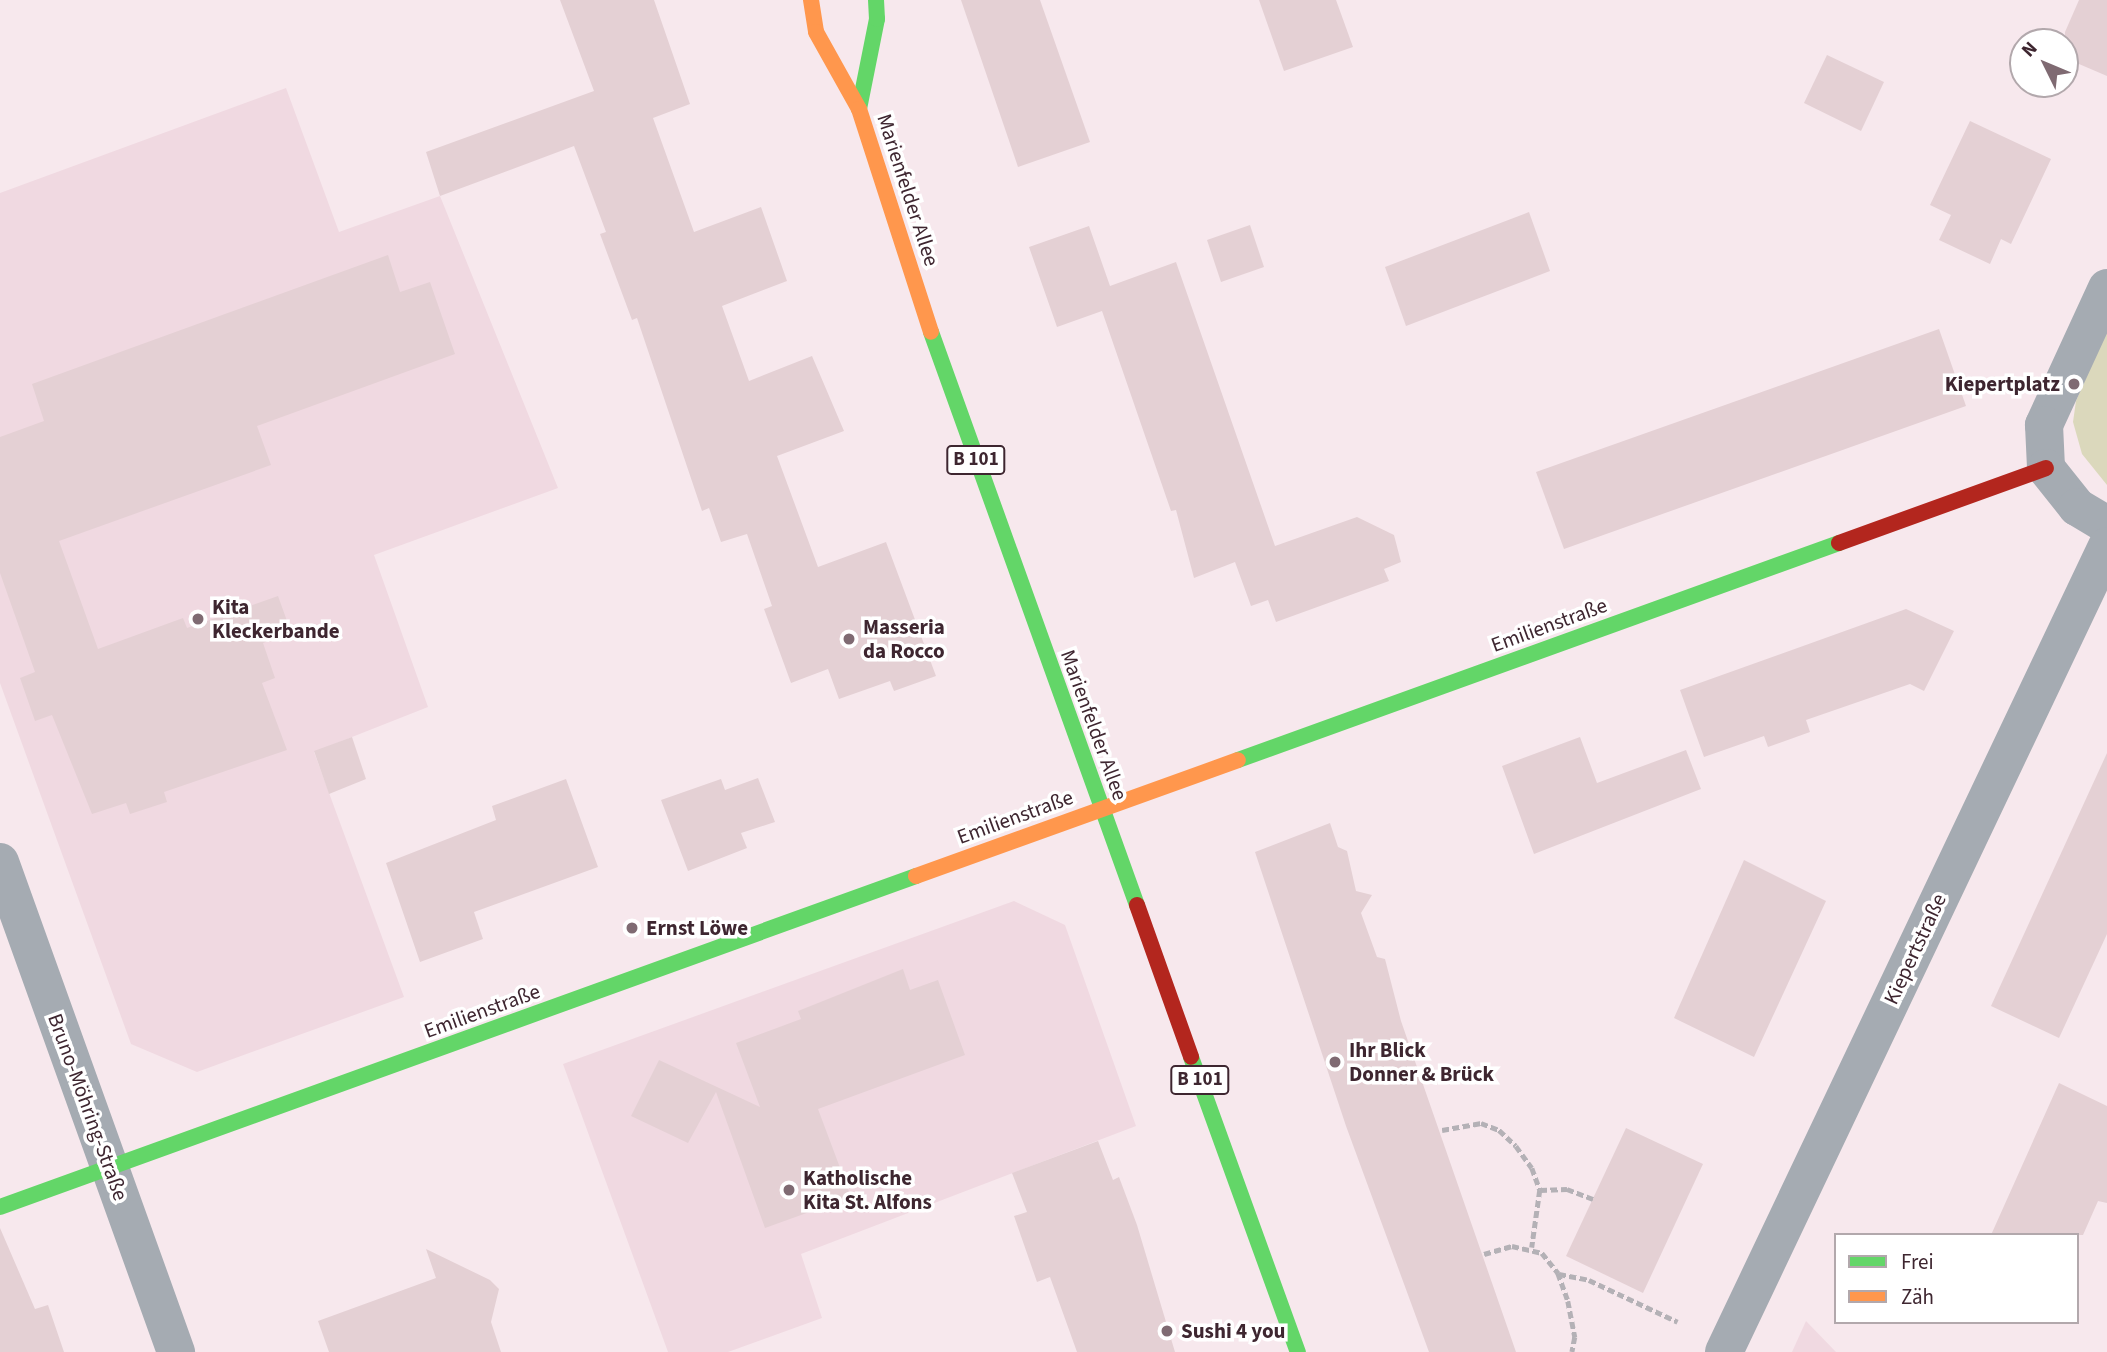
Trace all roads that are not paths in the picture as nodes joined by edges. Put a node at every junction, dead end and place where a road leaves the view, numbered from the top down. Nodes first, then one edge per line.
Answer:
1 (811, 0) edge
2 (876, 0) edge
3 (859, 109) junction
4 (2107, 288) edge
5 (2046, 468) junction
6 (2107, 525) edge
7 (2107, 546) edge
8 (1102, 808) junction
9 (0, 862) edge
10 (109, 1168) junction
11 (0, 1207) edge
12 (176, 1352) edge
13 (1298, 1352) edge
14 (1724, 1352) edge

1 - 3 street, Marienfelder Allee / B 101
2 - 3 street, Marienfelder Allee / B 101
3 - 8 street, Marienfelder Allee / B 101
4 - 5 street
5 - 6 street
5 - 8 street, Emilienstraße
7 - 14 street, Kiepertstraße
8 - 10 street, Emilienstraße
8 - 13 street, Marienfelder Allee / B 101
9 - 10 street, Bruno-Möhring-Straße
10 - 11 street, Emilienstraße
10 - 12 street, Bruno-Möhring-Straße

